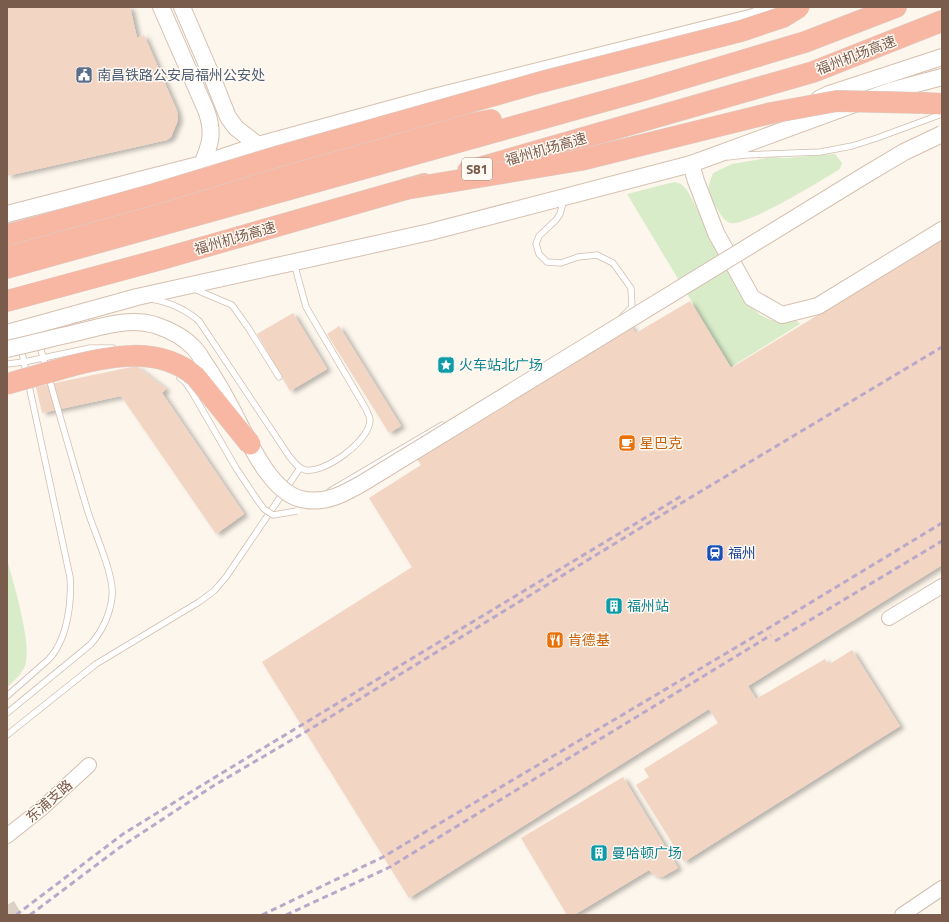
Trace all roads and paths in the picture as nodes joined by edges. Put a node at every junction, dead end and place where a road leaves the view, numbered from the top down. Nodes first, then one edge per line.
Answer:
1 (161, 7) edge
2 (182, 7) edge
3 (775, 7) edge
4 (798, 7) edge
5 (805, 7) edge
6 (896, 7) edge
7 (754, 17) junction
8 (942, 21) edge
9 (942, 57) edge
10 (942, 77) edge
11 (641, 91) junction
12 (942, 104) edge
13 (942, 114) edge
14 (942, 134) edge
15 (258, 145) junction
16 (202, 164) junction
17 (691, 164) junction
18 (406, 189) junction
19 (565, 197) junction
20 (7, 214) edge
21 (942, 230) edge
22 (11, 243) edge
23 (294, 262) junction
24 (7, 268) edge
25 (186, 286) junction
26 (137, 297) junction
27 (7, 301) edge
28 (36, 332) junction
29 (14, 338) edge
30 (119, 348) dead end
31 (133, 351) dead end
32 (44, 358) junction
33 (24, 362) junction
34 (7, 364) edge
35 (166, 367) dead end
36 (175, 374) dead end
37 (279, 377) dead end
38 (521, 378) dead end
39 (7, 384) edge
40 (446, 422) dead end
41 (250, 444) junction
42 (300, 468) junction
43 (942, 586) edge
44 (889, 618) dead end
45 (7, 696) edge
46 (7, 713) edge
47 (7, 735) edge
48 (90, 765) dead end
49 (7, 836) edge
50 (942, 888) edge
51 (902, 915) edge

1 - 16 main road
2 - 15 main road
3 - 7 main road
4 - 22 highway, bridge
5 - 7 main road
6 - 11 highway, S81
7 - 15 main road
8 - 18 highway, 福州机场高速 / S81, bridge
9 - 17 main road
10 - 17 main road
11 - 22 highway
11 - 24 highway, S81
12 - 18 highway, bridge
13 - 17 lane
14 - 41 main road, bridge
15 - 16 main road
16 - 20 main road
17 - 19 main road
17 - 21 main road
18 - 27 highway, 福州机场高速 / S81
19 - 23 main road
19 - 38 lane
23 - 25 main road
23 - 42 lane
25 - 26 main road
25 - 37 lane
26 - 28 main road
26 - 42 lane
28 - 29 main road
28 - 32 lane
29 - 33 lane
29 - 41 main road, bridge
30 - 32 lane
31 - 35 lane
32 - 33 lane
32 - 46 lane
33 - 34 lane
33 - 45 lane
36 - 40 lane, bridge
39 - 41 highway, bridge
42 - 47 lane
43 - 44 street
48 - 49 street, 东浦支路
50 - 51 street

